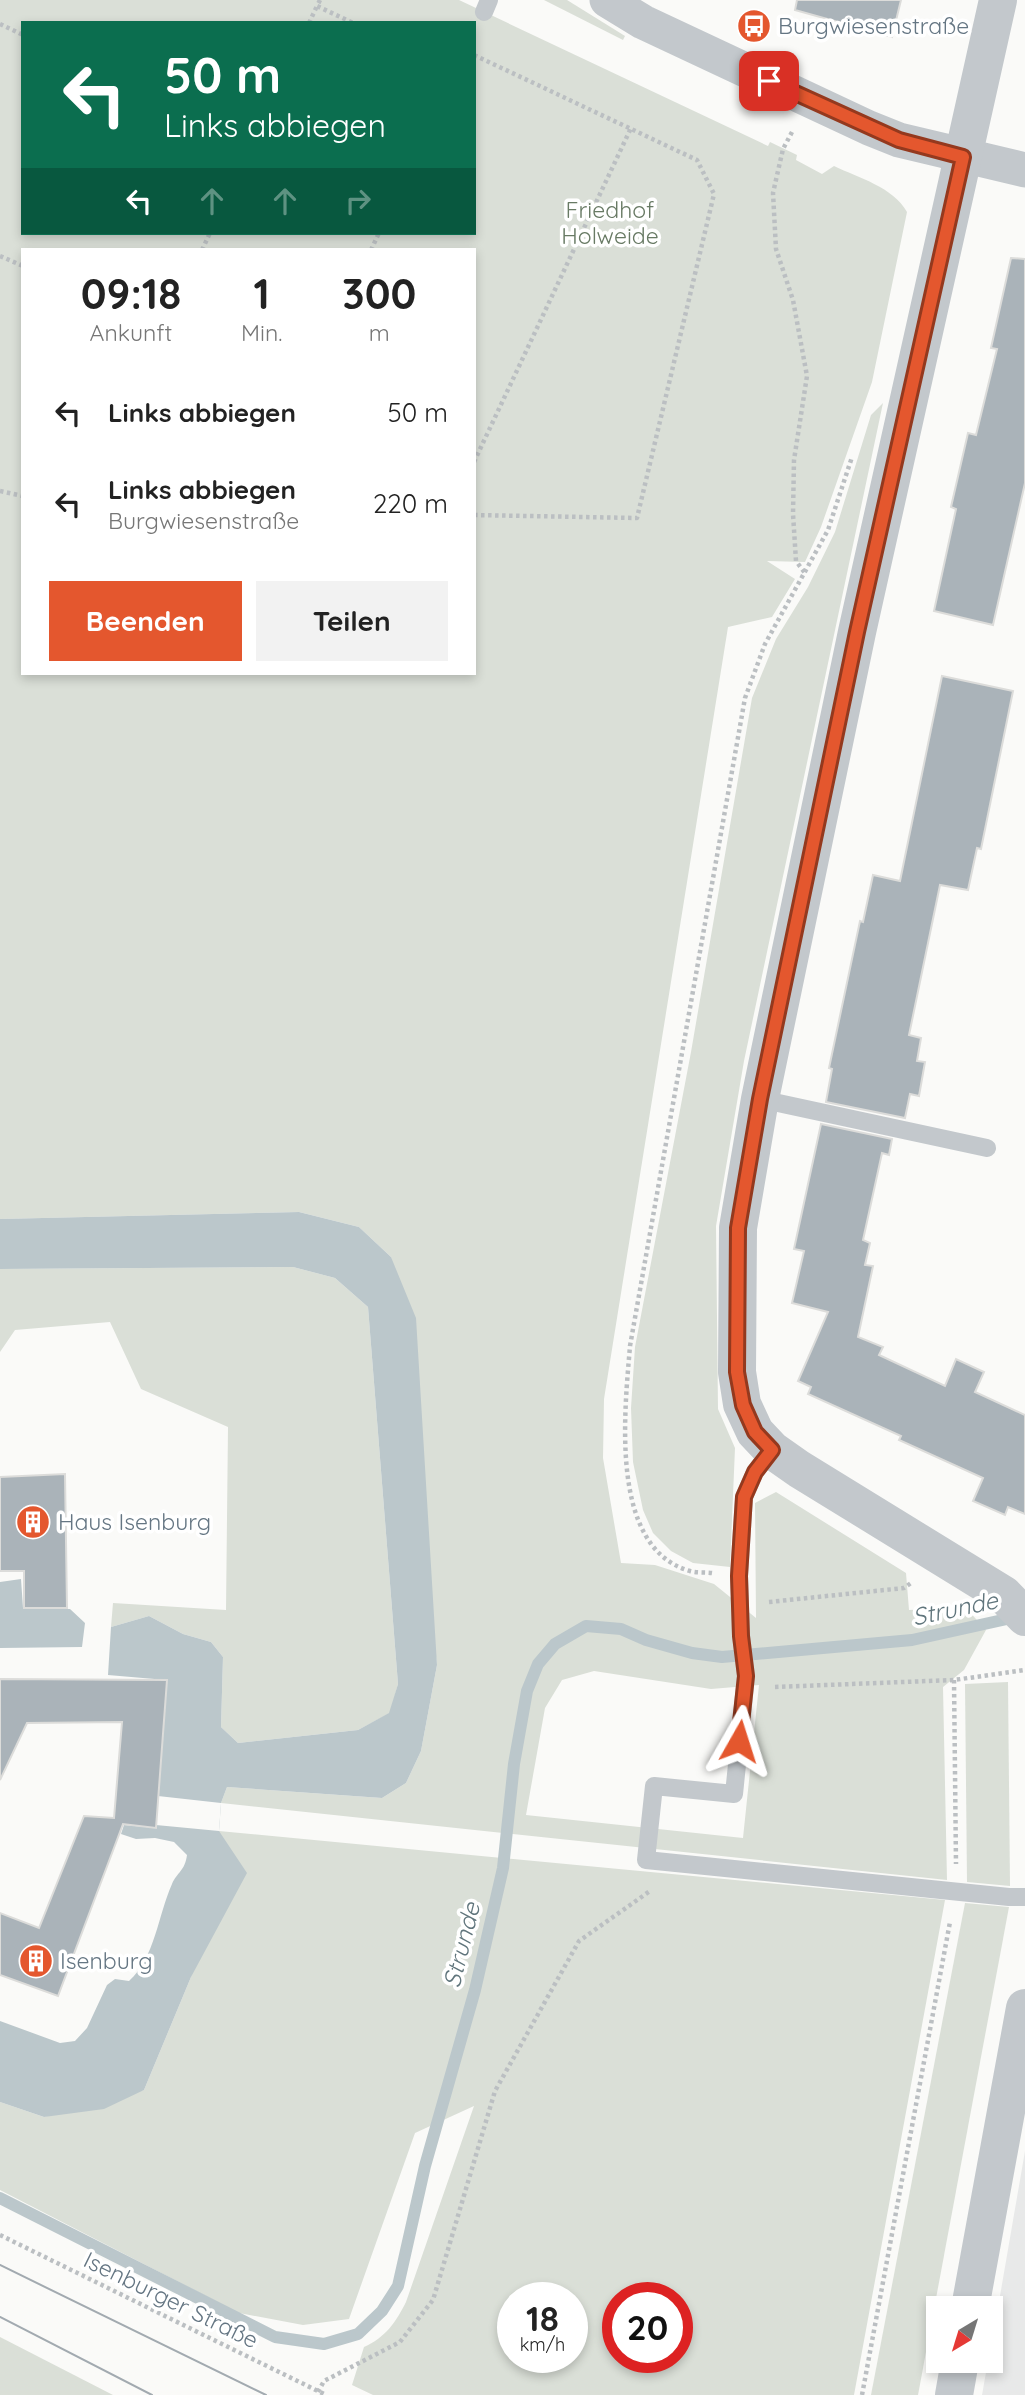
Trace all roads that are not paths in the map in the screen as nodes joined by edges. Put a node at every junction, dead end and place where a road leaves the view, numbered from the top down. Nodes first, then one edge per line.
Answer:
1 (607, 0) edge
2 (998, 0) edge
3 (963, 157) junction
4 (1025, 170) edge
5 (760, 1099) junction
6 (988, 1148) dead end
7 (772, 1450) junction
8 (1021, 1612) edge
9 (1025, 1897) edge
10 (1025, 2008) edge
11 (972, 2296) edge
12 (958, 2373) edge
13 (954, 2395) edge

1 - 3 street
2 - 3 street
3 - 4 street
3 - 5 street
5 - 6 lane
5 - 7 street
7 - 8 street
7 - 9 lane
10 - 11 street
12 - 13 street

